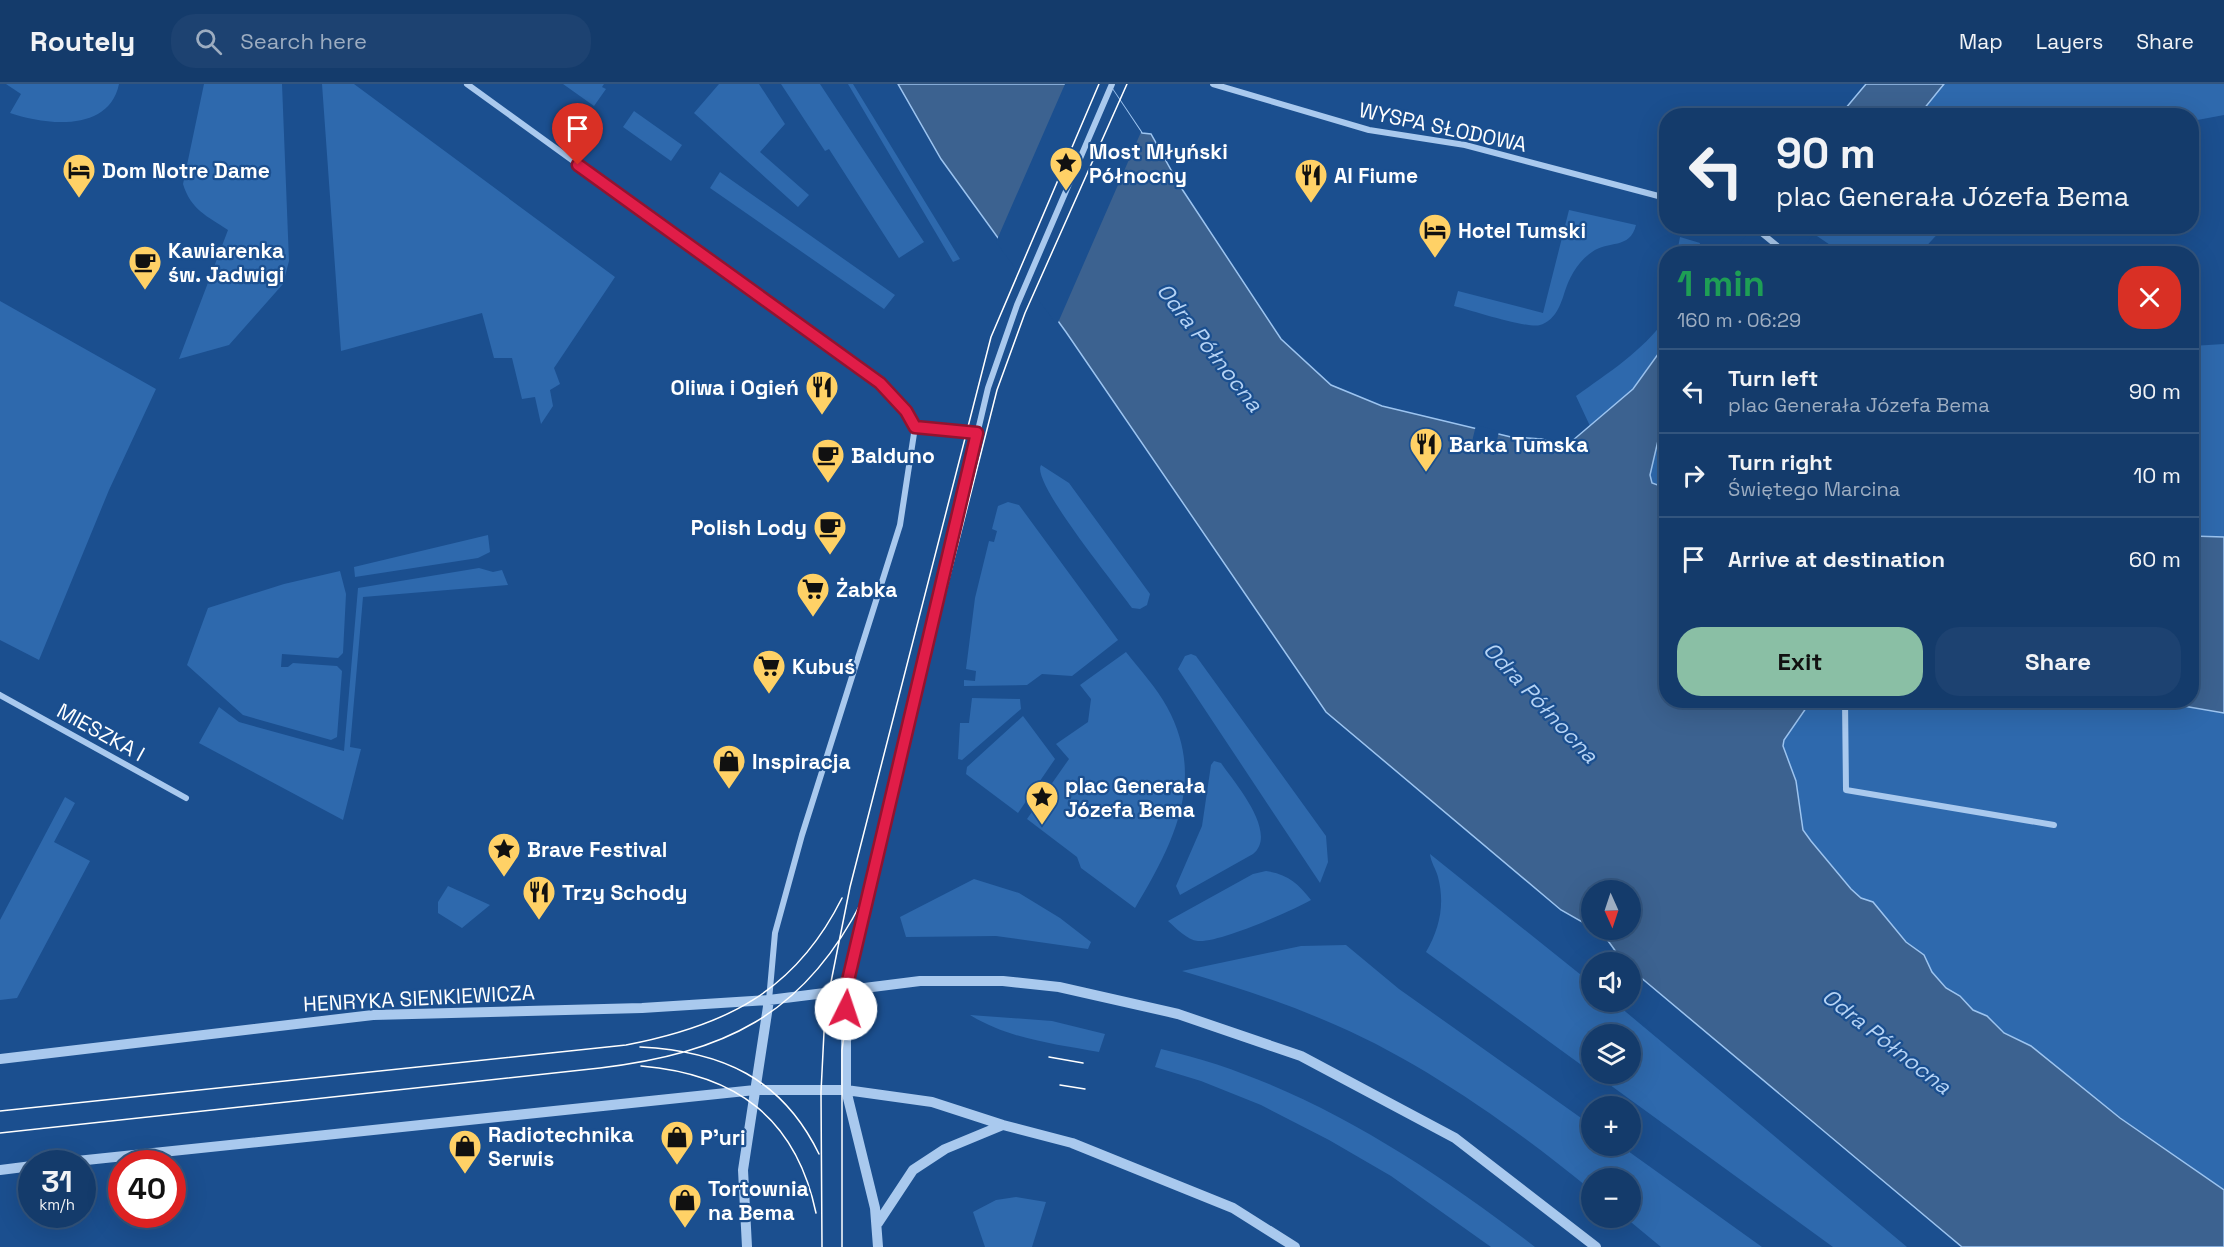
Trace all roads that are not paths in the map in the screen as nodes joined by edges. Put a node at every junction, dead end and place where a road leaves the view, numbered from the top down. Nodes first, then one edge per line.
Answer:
1 (467, 84) edge
2 (1213, 84) edge
3 (1112, 86) edge
4 (1659, 196) edge
5 (1763, 234) edge
6 (1777, 246) edge
7 (915, 427) junction
8 (977, 433) junction
9 (0, 695) edge
10 (1845, 708) edge
11 (186, 798) dead end
12 (2054, 825) dead end
13 (846, 989) junction
14 (769, 1000) junction
15 (0, 1059) edge
16 (755, 1090) junction
17 (846, 1090) junction
18 (1003, 1125) junction
19 (96, 1159) edge
20 (18, 1168) edge
21 (0, 1170) edge
22 (878, 1223) junction
23 (747, 1247) edge
24 (878, 1247) edge
25 (1295, 1247) edge
26 (1596, 1247) edge

1 - 7 street
2 - 4 street, WYSPA SŁODOWA
3 - 8 street
5 - 6 street
7 - 8 street
7 - 14 street
8 - 13 street
9 - 11 street, MIESZKA I
10 - 12 street
13 - 14 street, HENRYKA SIENKIEWICZA
13 - 17 street
13 - 26 street, HENRYKA SIENKIEWICZA
14 - 15 street, HENRYKA SIENKIEWICZA
14 - 16 street
16 - 17 street
16 - 19 street
16 - 23 street
17 - 18 street
17 - 22 street
18 - 22 street
18 - 25 street
20 - 21 street
22 - 24 street

